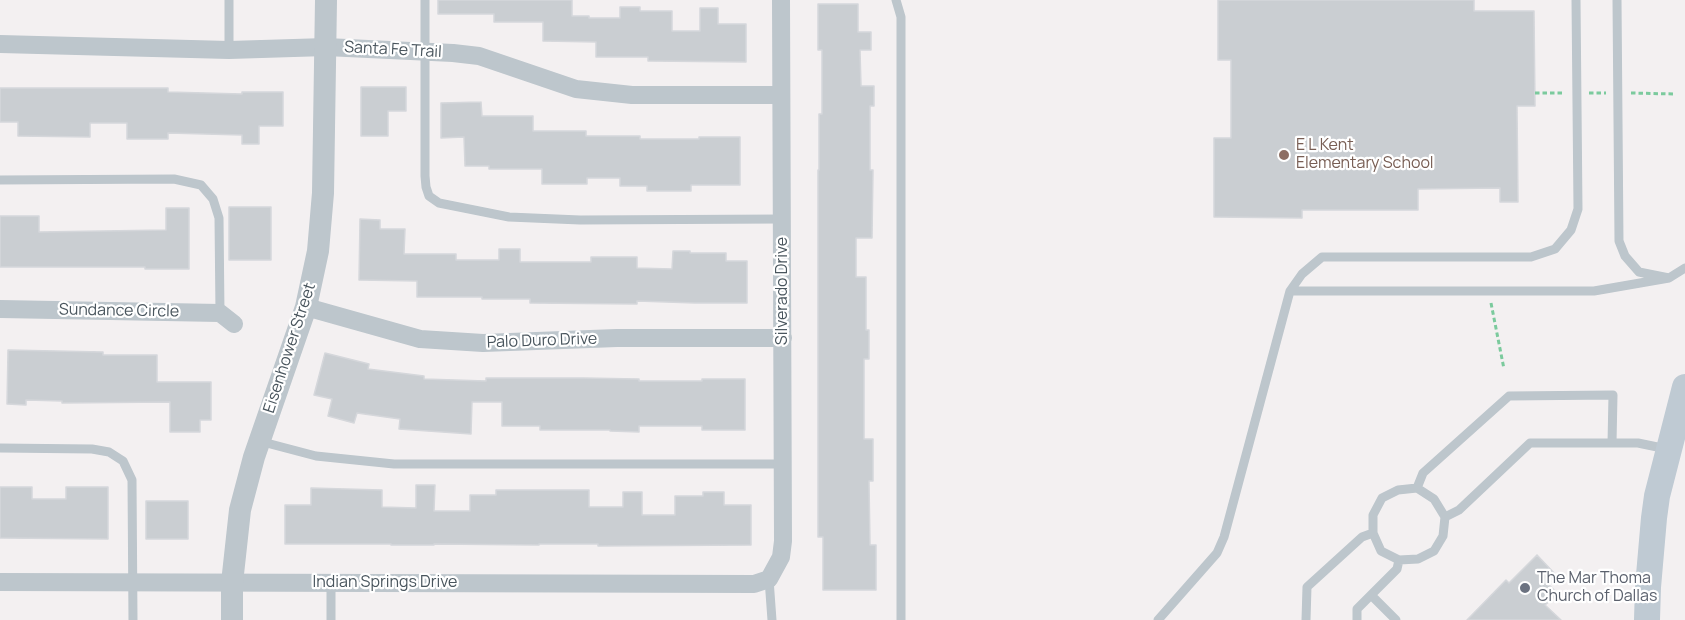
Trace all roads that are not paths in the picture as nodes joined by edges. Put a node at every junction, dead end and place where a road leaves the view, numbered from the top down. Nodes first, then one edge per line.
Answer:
1 (229, 0) edge
2 (326, 0) edge
3 (425, 0) edge
4 (781, 0) edge
5 (896, 0) edge
6 (1576, 0) edge
7 (1617, 0) edge
8 (0, 44) edge
9 (326, 47) junction
10 (229, 50) junction
11 (426, 52) junction
12 (781, 95) junction
13 (0, 180) edge
14 (783, 219) junction
15 (1685, 268) edge
16 (1669, 278) junction
17 (1290, 291) junction
18 (306, 307) junction
19 (0, 309) edge
20 (227, 318) joint
21 (783, 338) junction
22 (1685, 387) edge
23 (259, 441) junction
24 (1612, 443) junction
25 (0, 448) edge
26 (1669, 450) junction
27 (783, 464) junction
28 (1417, 488) junction
29 (1445, 517) junction
30 (1373, 533) junction
31 (1399, 560) junction
32 (769, 579) junction
33 (0, 582) edge
34 (331, 582) junction
35 (133, 583) junction
36 (232, 583) junction
37 (1371, 596) junction
38 (133, 620) edge
39 (232, 620) edge
40 (331, 620) edge
41 (772, 620) edge
42 (901, 620) edge
43 (1158, 620) edge
44 (1306, 620) edge
45 (1357, 620) edge
46 (1396, 620) edge
47 (1647, 620) edge

1 - 10 lane
2 - 9 street, Eisenhower Street
3 - 11 lane
4 - 12 street, Silverado Drive
5 - 42 lane
6 - 17 lane
7 - 16 lane
8 - 10 street, Santa Fe Trail
9 - 10 street, Santa Fe Trail
9 - 11 street, Santa Fe Trail
9 - 18 street, Eisenhower Street
11 - 12 street, Santa Fe Trail
11 - 14 lane
12 - 14 street, Silverado Drive
13 - 20 lane
14 - 21 street, Silverado Drive
15 - 16 lane
16 - 17 lane
17 - 43 lane
18 - 21 street, Palo Duro Drive
18 - 23 street, Eisenhower Street
19 - 20 street, Sundance Circle
21 - 27 street, Silverado Drive
22 - 26 main road
23 - 27 lane
23 - 36 street, Eisenhower Street
24 - 26 lane
24 - 28 lane
24 - 29 lane
25 - 35 lane
26 - 47 main road
27 - 32 street, Silverado Drive
28 - 29 lane
28 - 30 lane
29 - 31 lane
30 - 31 lane
30 - 44 lane
31 - 37 lane
32 - 34 street, Indian Springs Drive
32 - 41 lane
33 - 35 street, Indian Springs Drive
34 - 36 street, Indian Springs Drive
34 - 40 lane
35 - 36 street, Indian Springs Drive
35 - 38 lane
36 - 39 street, Eisenhower Street
37 - 45 lane
37 - 46 lane

